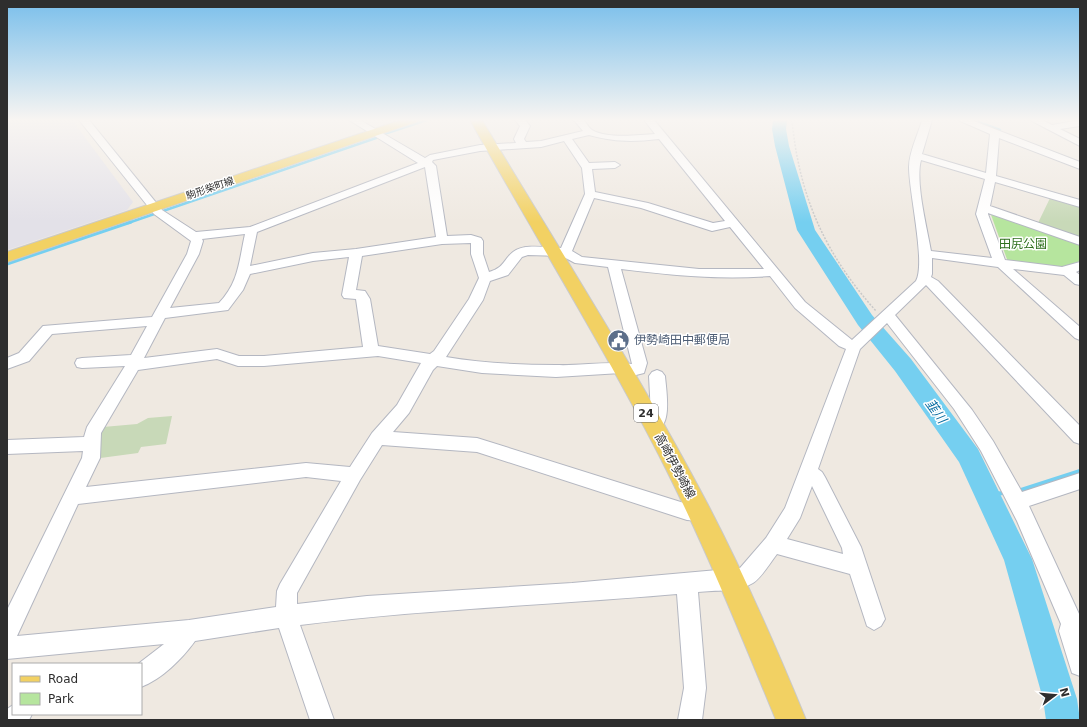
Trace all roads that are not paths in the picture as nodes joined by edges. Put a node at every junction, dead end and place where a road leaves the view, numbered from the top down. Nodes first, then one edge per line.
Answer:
1 (111, 154) edge
2 (312, 154) edge
3 (410, 154) edge
4 (453, 154) edge
5 (495, 154) edge
6 (578, 154) edge
7 (676, 154) edge
8 (992, 154) edge
9 (1049, 154) edge
10 (916, 155) joint
11 (1080, 158) edge
12 (1070, 162) junction
13 (426, 163) junction
14 (615, 165) dead end
15 (586, 166) junction
16 (1080, 166) edge
17 (990, 176) junction
18 (590, 194) junction
19 (1080, 204) edge
20 (154, 207) junction
21 (983, 207) junction
22 (732, 223) junction
23 (252, 230) junction
24 (194, 236) junction
25 (1077, 237) edge
26 (442, 240) junction
27 (559, 252) junction
28 (356, 253) junction
29 (926, 254) junction
30 (7, 257) edge
31 (613, 263) junction
32 (1001, 264) junction
33 (1080, 266) edge
34 (244, 271) junction
35 (1067, 271) junction
36 (772, 272) junction
37 (485, 278) junction
38 (924, 279) junction
39 (1080, 281) edge
40 (159, 318) junction
41 (884, 318) junction
42 (1080, 334) edge
43 (860, 342) junction
44 (370, 352) junction
45 (431, 361) junction
46 (135, 362) junction
47 (82, 363) dead end
48 (7, 364) edge
49 (621, 368) junction
50 (657, 376) dead end
51 (653, 424) junction
52 (1080, 437) edge
53 (378, 438) junction
54 (92, 444) junction
55 (7, 447) edge
56 (808, 473) junction
57 (354, 475) junction
58 (1080, 481) edge
59 (71, 497) junction
60 (1017, 500) junction
61 (700, 513) junction
62 (773, 544) junction
63 (858, 567) junction
64 (730, 580) junction
65 (687, 584) junction
66 (286, 616) junction
67 (874, 619) dead end
68 (1076, 625) edge
69 (189, 631) junction
70 (7, 633) edge
71 (7, 648) edge
72 (1080, 665) edge
73 (142, 675) edge
74 (322, 720) edge
75 (690, 720) edge
76 (791, 720) edge

1 - 20 street
2 - 20 main road, 駒形柴町線
3 - 13 street
4 - 13 street
5 - 27 main road, 高崎伊勢崎線 / 24
6 - 15 street
7 - 22 street
8 - 17 street
9 - 12 street
10 - 17 street
10 - 29 street
11 - 12 street
12 - 16 street
13 - 23 street
13 - 26 street
14 - 15 street
15 - 18 street
17 - 19 street
17 - 21 street
18 - 22 street
18 - 27 street
20 - 24 street
20 - 30 main road, 駒形柴町線
21 - 25 street
21 - 32 street
22 - 36 street
23 - 24 street
23 - 34 street
24 - 40 street
26 - 28 street
26 - 37 street
27 - 31 street
27 - 37 street
27 - 49 main road, 高崎伊勢崎線 / 24
28 - 34 street
28 - 44 street
29 - 32 street
29 - 38 street
31 - 36 street
31 - 49 street
32 - 35 street
32 - 42 street
33 - 35 street
34 - 40 street
35 - 39 street
36 - 43 street
37 - 45 street
38 - 41 street
38 - 52 street
40 - 46 street
40 - 48 street
41 - 43 street
41 - 60 street
43 - 56 street
44 - 45 street
44 - 46 street
45 - 49 street
45 - 53 street
46 - 47 street
46 - 54 street
49 - 51 main road, 高崎伊勢崎線 / 24
50 - 51 street
51 - 61 main road, 高崎伊勢崎線 / 24
53 - 57 street
53 - 61 street
54 - 55 street
54 - 59 street
56 - 62 street
56 - 63 street
57 - 59 street
57 - 66 street
58 - 60 street
59 - 70 street
60 - 68 street
61 - 64 main road, 高崎伊勢崎線 / 24
62 - 63 street
62 - 64 street
63 - 67 street
64 - 65 street
64 - 76 main road, 高崎伊勢崎線 / 24
65 - 66 street
65 - 75 street
66 - 69 street
66 - 74 street
68 - 72 street
69 - 71 street
69 - 73 street

